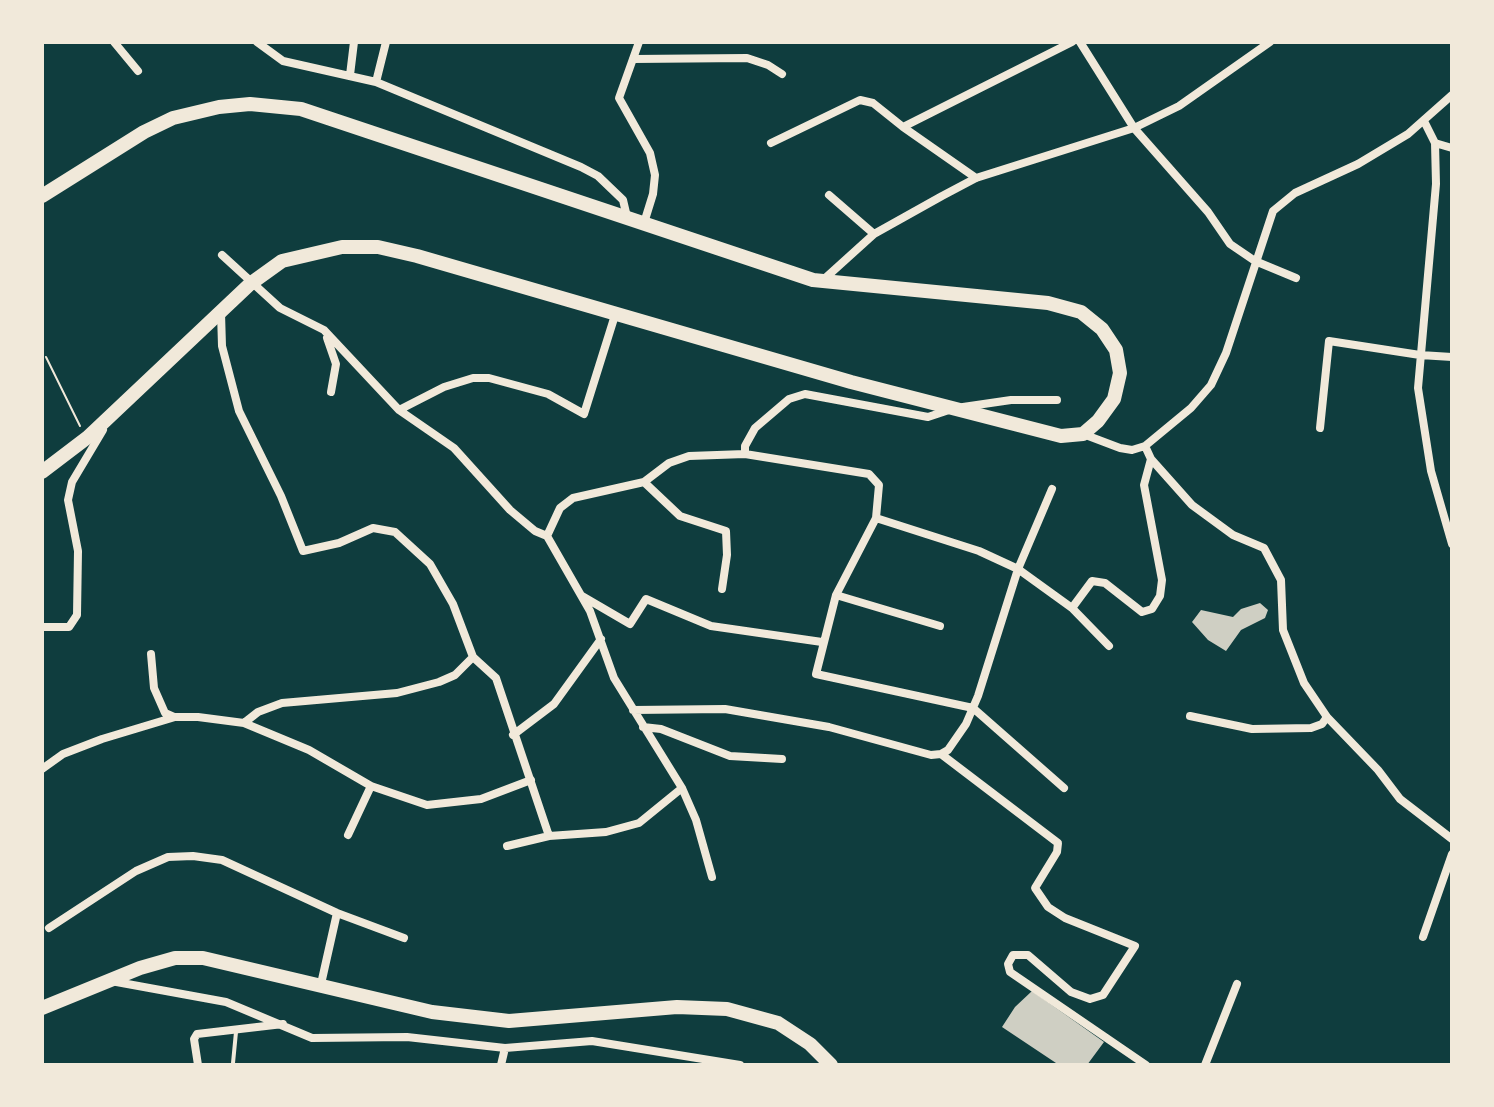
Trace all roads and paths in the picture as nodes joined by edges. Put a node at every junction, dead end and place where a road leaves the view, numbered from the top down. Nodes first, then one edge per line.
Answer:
1 (114, 42) edge
2 (257, 42) edge
3 (354, 42) edge
4 (386, 42) edge
5 (639, 42) edge
6 (1072, 42) edge
7 (1080, 42) edge
8 (1270, 42) edge
9 (633, 59) junction
10 (138, 71) dead end
11 (782, 74) dead end
12 (350, 75) junction
13 (376, 82) junction
14 (1452, 95) edge
15 (1424, 121) junction
16 (903, 127) junction
17 (1134, 128) junction
18 (771, 143) dead end
19 (1435, 143) junction
20 (1452, 148) edge
21 (976, 178) junction
22 (829, 195) dead end
23 (42, 196) edge
24 (627, 217) junction
25 (644, 223) junction
26 (874, 234) junction
27 (222, 255) dead end
28 (1255, 261) junction
29 (1296, 278) dead end
30 (822, 281) junction
31 (250, 284) junction
32 (221, 308) junction
33 (616, 311) junction
34 (324, 330) junction
35 (1420, 355) junction
36 (46, 357) dead end
37 (1452, 357) edge
38 (331, 392) dead end
39 (1057, 400) dead end
40 (950, 409) junction
41 (399, 410) junction
42 (114, 412) junction
43 (1320, 428) dead end
44 (1083, 434) junction
45 (88, 437) junction
46 (1145, 446) junction
47 (745, 454) junction
48 (1151, 459) junction
49 (42, 472) edge
50 (644, 482) junction
51 (1052, 489) dead end
52 (1448, 515) edge
53 (876, 518) junction
54 (547, 536) junction
55 (1452, 544) edge
56 (1018, 569) junction
57 (722, 589) dead end
58 (836, 595) junction
59 (582, 596) junction
60 (1072, 608) junction
61 (940, 626) dead end
62 (42, 627) edge
63 (601, 639) junction
64 (822, 642) junction
65 (1109, 646) dead end
66 (151, 654) dead end
67 (473, 657) junction
68 (973, 708) junction
69 (633, 710) junction
70 (1190, 716) dead end
71 (175, 717) junction
72 (1327, 717) junction
73 (244, 723) junction
74 (643, 727) junction
75 (513, 735) junction
76 (944, 752) junction
77 (782, 759) dead end
78 (42, 769) edge
79 (531, 780) junction
80 (371, 786) junction
81 (682, 788) junction
82 (1064, 788) dead end
83 (348, 835) dead end
84 (549, 836) junction
85 (1452, 839) edge
86 (507, 846) dead end
87 (1452, 854) edge
88 (712, 877) dead end
89 (337, 913) junction
90 (49, 928) dead end
91 (1423, 937) dead end
92 (404, 938) dead end
93 (111, 981) junction
94 (321, 984) junction
95 (1237, 984) dead end
96 (42, 1008) edge
97 (283, 1024) junction
98 (236, 1029) junction
99 (505, 1048) junction
100 (233, 1063) edge
101 (198, 1065) edge
102 (501, 1065) edge
103 (740, 1065) edge
104 (831, 1065) edge
105 (1146, 1065) edge
106 (1205, 1065) edge

1 - 10 street
2 - 12 street
3 - 12 street
4 - 13 street
5 - 9 street
6 - 16 street
7 - 17 street
8 - 17 street
9 - 11 street
9 - 25 street
12 - 13 street
13 - 24 street
14 - 15 street
15 - 19 street
15 - 28 street
16 - 18 street
16 - 21 street
17 - 21 street
17 - 28 street
19 - 20 street
19 - 35 street
21 - 26 street
22 - 26 street
23 - 24 main road
24 - 25 main road
25 - 30 main road
26 - 30 street
27 - 31 street
28 - 29 street
28 - 46 street
30 - 44 main road
31 - 32 main road
31 - 33 main road
31 - 34 street
32 - 42 main road
32 - 67 street
33 - 40 main road
33 - 41 street
34 - 38 street
34 - 41 street
35 - 37 street
35 - 43 street
35 - 52 street
36 - 45 path
39 - 40 street
40 - 44 main road
40 - 47 street
41 - 54 street
42 - 45 main road
42 - 62 street
44 - 46 street
45 - 49 main road
46 - 48 street
47 - 50 street
47 - 53 street
48 - 60 street
48 - 72 street
50 - 54 street
50 - 57 street
51 - 56 street
52 - 55 street
53 - 56 street
53 - 58 street
54 - 59 street
56 - 60 street
56 - 68 street
58 - 61 street
58 - 64 street
59 - 63 street
59 - 64 street
60 - 65 street
63 - 69 street
63 - 75 street
64 - 68 street
66 - 71 street
67 - 73 street
67 - 75 street
68 - 76 street
68 - 82 street
69 - 74 street
69 - 76 street
70 - 72 street
71 - 73 street
71 - 78 street
72 - 85 street
73 - 80 street
74 - 77 street
74 - 81 street
75 - 79 street
76 - 105 street
79 - 80 street
79 - 84 street
80 - 83 street
81 - 84 street
81 - 88 street
84 - 86 street
87 - 91 street
89 - 90 street
89 - 92 street
89 - 94 street
93 - 94 main road
93 - 96 main road
93 - 97 street
94 - 104 main road
95 - 106 street
97 - 98 street
97 - 99 street
98 - 100 lane
98 - 101 street
99 - 102 street
99 - 103 street

